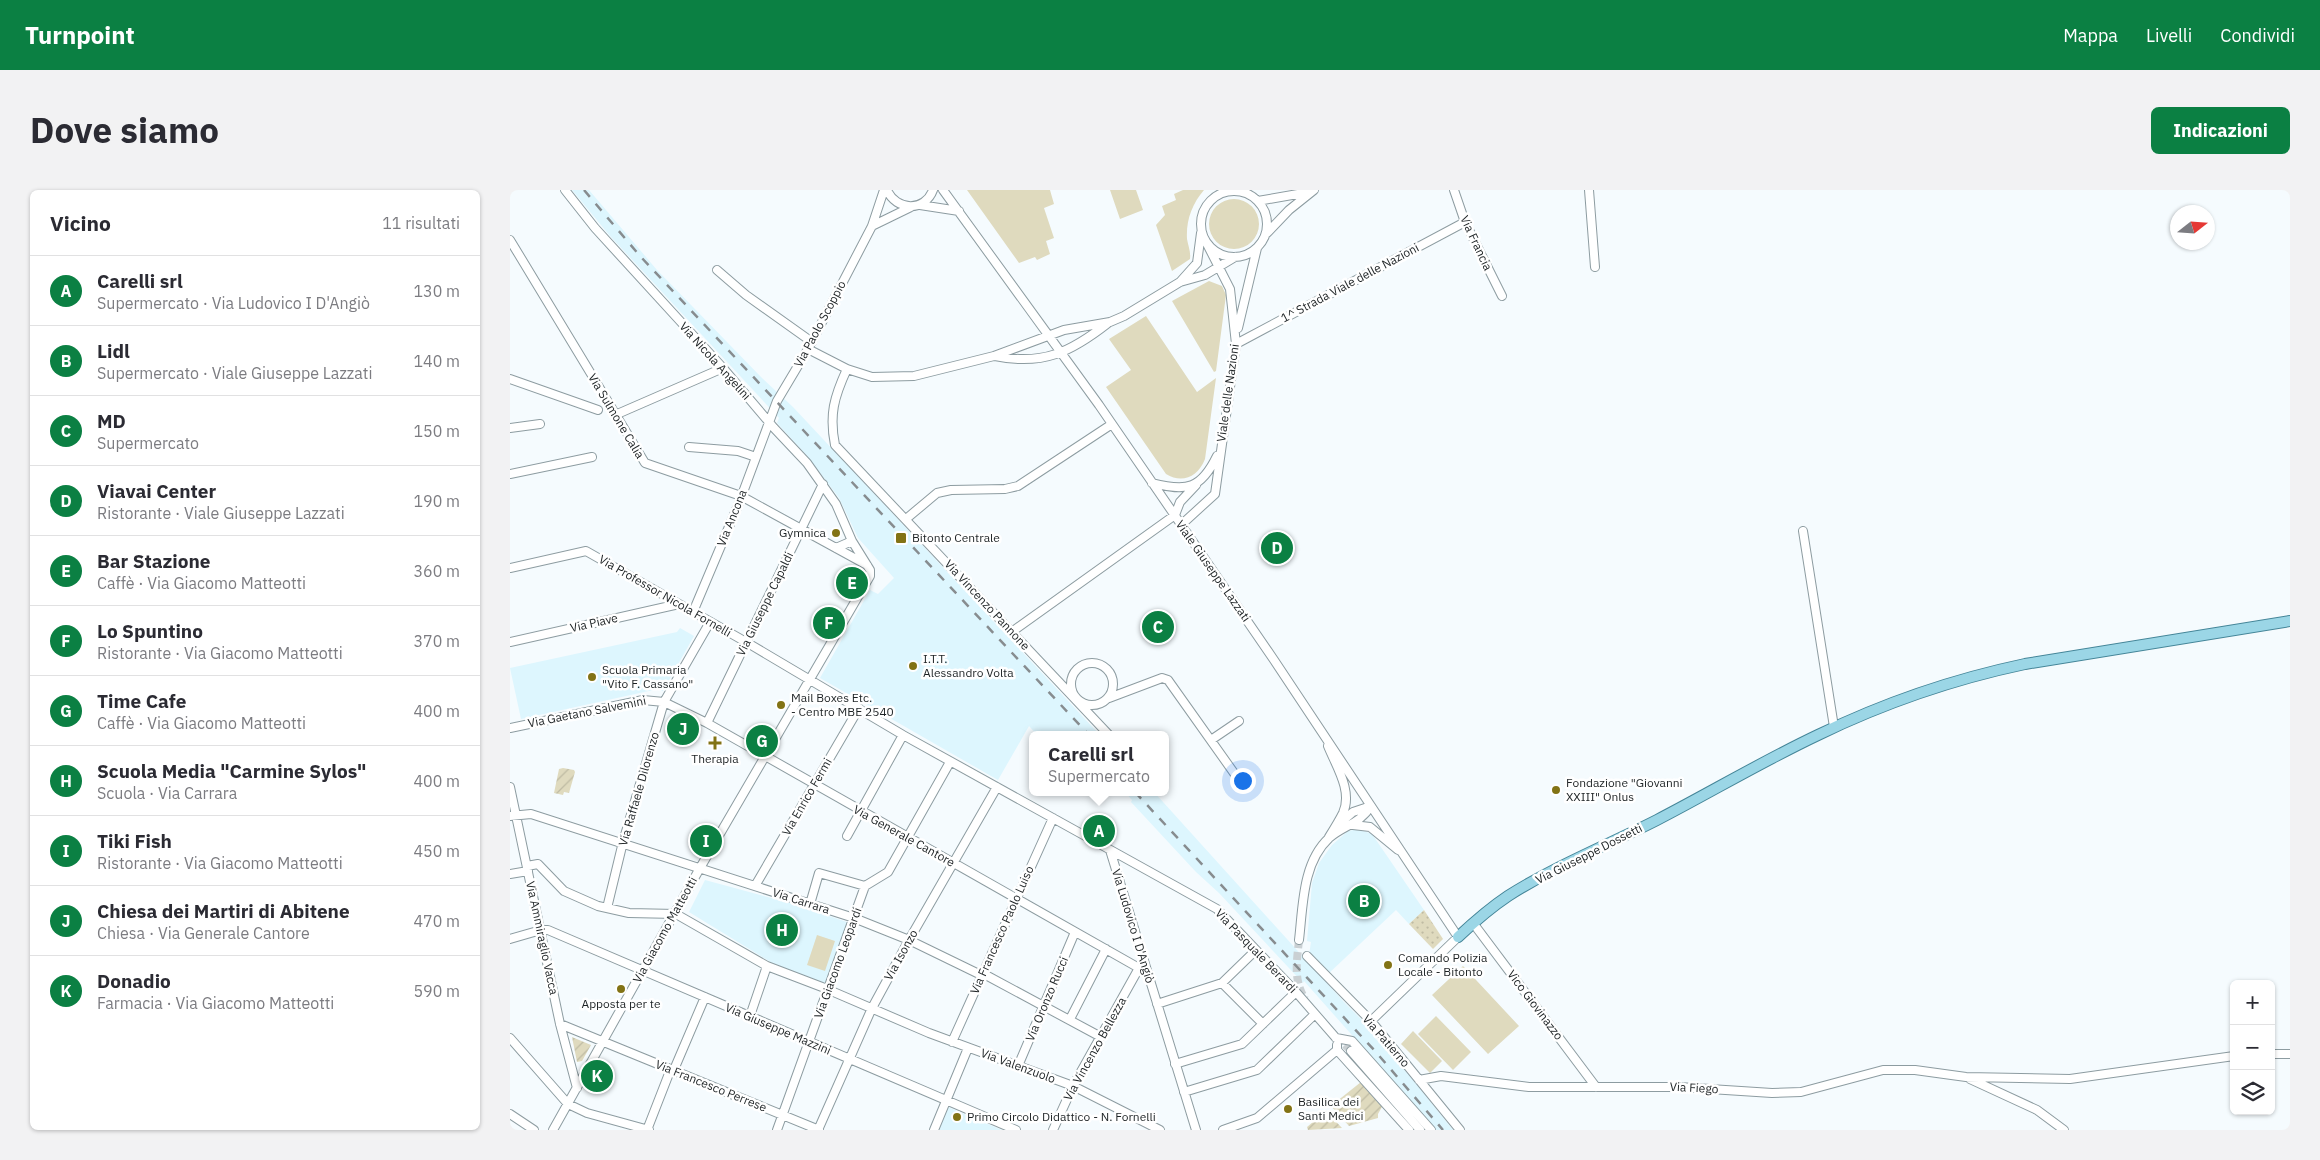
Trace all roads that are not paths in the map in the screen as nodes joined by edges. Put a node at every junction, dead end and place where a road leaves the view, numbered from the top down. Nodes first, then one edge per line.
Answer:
1 (565, 190) edge
2 (885, 190) edge
3 (933, 190) edge
4 (943, 190) edge
5 (1233, 190) edge
6 (1259, 190) edge
7 (1454, 190) edge
8 (1589, 190) edge
9 (1312, 191) edge
10 (1257, 199) junction
11 (920, 205) junction
12 (911, 207) junction
13 (960, 211) junction
14 (1465, 222) junction
15 (872, 226) junction
16 (1201, 230) junction
17 (1265, 236) junction
18 (510, 240) edge
19 (1206, 242) junction
20 (1257, 248) junction
21 (1236, 257) junction
22 (1595, 267) dead end
23 (1219, 268) junction
24 (717, 270) dead end
25 (1180, 282) junction
26 (1502, 296) dead end
27 (1110, 322) junction
28 (1049, 335) junction
29 (1236, 335) junction
30 (1236, 344) junction
31 (810, 346) junction
32 (1062, 352) junction
33 (994, 356) junction
34 (724, 368) junction
35 (847, 369) junction
36 (510, 379) edge
37 (598, 410) dead end
38 (615, 415) junction
39 (770, 423) junction
40 (540, 424) dead end
41 (1112, 424) junction
42 (510, 428) edge
43 (689, 447) dead end
44 (1219, 452) junction
45 (592, 457) dead end
46 (756, 457) junction
47 (510, 474) edge
48 (1152, 483) junction
49 (822, 484) junction
50 (1196, 485) junction
51 (741, 496) junction
52 (1175, 515) junction
53 (906, 519) junction
54 (1181, 525) junction
55 (801, 528) junction
56 (1803, 531) dead end
57 (852, 541) junction
58 (836, 548) junction
59 (867, 565) junction
60 (510, 568) edge
61 (870, 576) joint
62 (679, 604) junction
63 (693, 612) junction
64 (2290, 621) edge
65 (710, 622) junction
66 (1013, 631) junction
67 (510, 642) edge
68 (746, 642) junction
69 (810, 680) junction
70 (1108, 698) junction
71 (1077, 700) junction
72 (664, 702) junction
73 (858, 708) junction
74 (1239, 721) dead end
75 (707, 723) junction
76 (1834, 727) junction
77 (510, 728) edge
78 (1321, 730) junction
79 (1105, 731) edge
80 (903, 735) junction
81 (1211, 740) junction
82 (766, 756) junction
83 (950, 762) junction
84 (1234, 773) dead end
85 (815, 785) junction
86 (997, 787) junction
87 (510, 788) edge
88 (1371, 806) junction
89 (861, 811) junction
90 (513, 815) edge
91 (1053, 818) junction
92 (1348, 826) junction
93 (847, 836) dead end
94 (907, 837) junction
95 (1328, 838) junction
96 (623, 842) junction
97 (1110, 850) junction
98 (1404, 854) junction
99 (954, 863) junction
100 (527, 868) junction
101 (700, 868) junction
102 (510, 874) edge
103 (755, 886) junction
104 (865, 886) junction
105 (1016, 898) junction
106 (810, 904) junction
107 (607, 908) junction
108 (676, 914) junction
109 (854, 918) junction
110 (1473, 923) junction
111 (541, 930) junction
112 (1075, 932) junction
113 (1458, 936) junction
114 (510, 939) edge
115 (909, 940) junction
116 (1299, 940) tunnel mouth
117 (1106, 949) junction
118 (1256, 950) junction
119 (1307, 956) dead end
120 (767, 966) junction
121 (1142, 967) junction
122 (643, 970) junction
123 (982, 974) junction
124 (1222, 983) junction
125 (828, 989) junction
126 (1296, 992) junction
127 (705, 997) junction
128 (1157, 1004) junction
129 (1045, 1005) junction
130 (872, 1008) junction
131 (1315, 1014) junction
132 (750, 1016) junction
133 (1070, 1019) junction
134 (1370, 1021) junction
135 (560, 1024) junction
136 (1263, 1024) junction
137 (1102, 1037) junction
138 (510, 1038) edge
139 (1336, 1038) junction
140 (603, 1042) junction
141 (809, 1042) junction
142 (952, 1042) junction
143 (968, 1048) junction
144 (1337, 1050) junction
145 (1351, 1051) tunnel mouth
146 (2275, 1054) edge
147 (2290, 1054) edge
148 (2230, 1057) edge
149 (848, 1059) junction
150 (1175, 1064) junction
151 (1018, 1066) junction
152 (672, 1071) junction
153 (1966, 1077) junction
154 (1419, 1080) junction
155 (1073, 1086) junction
156 (1596, 1087) junction
157 (577, 1088) junction
158 (1184, 1092) junction
159 (946, 1101) junction
160 (568, 1104) junction
161 (510, 1114) edge
162 (782, 1115) junction
163 (529, 1129) edge
164 (556, 1129) edge
165 (648, 1130) edge
166 (777, 1130) edge
167 (818, 1130) edge
168 (934, 1130) edge
169 (1016, 1130) edge
170 (1053, 1130) edge
171 (1160, 1130) edge
172 (1196, 1130) edge
173 (1223, 1130) edge
174 (1409, 1130) edge
175 (1420, 1130) edge
176 (1431, 1130) edge
177 (1460, 1130) edge
178 (2064, 1130) edge

1 - 34 street, Via Nicola Angelini
2 - 12 street
2 - 15 street, Via Paolo Scoppio
3 - 11 street
4 - 13 street, Viale Giuseppe Lazzati
5 - 10 street
5 - 16 street
6 - 10 street
7 - 14 street, Via Francia
8 - 22 street
9 - 10 street
9 - 17 street
10 - 17 street
11 - 12 street
11 - 13 street
12 - 15 street
13 - 28 street, Viale Giuseppe Lazzati
14 - 26 street, Via Francia
14 - 30 street, 1^ Strada Viale delle Nazioni
15 - 31 street, Via Paolo Scoppio
16 - 19 street
16 - 25 street
17 - 20 street
18 - 38 street, Via Sulmone Calia
19 - 21 street
19 - 23 street, Viale delle Nazioni
20 - 21 street
20 - 29 street, Viale delle Nazioni
21 - 23 street
23 - 25 street
23 - 29 street, Viale delle Nazioni
24 - 31 street
25 - 27 street
27 - 28 street
27 - 32 street
28 - 32 street, Viale Giuseppe Lazzati
28 - 33 street
29 - 30 street, Viale delle Nazioni
30 - 44 street, Viale delle Nazioni
31 - 35 street
31 - 39 street, Via Paolo Scoppio
32 - 33 street
32 - 41 street, Viale Giuseppe Lazzati
33 - 35 street
34 - 38 street
34 - 39 street, Via Nicola Angelini
35 - 53 street, Via Vincenzo Pannone
36 - 37 street
38 - 51 street, Via Sulmone Calia
39 - 46 street, Via Ancona
39 - 49 street, Via Nicola Angelini
40 - 42 street
41 - 48 street, Viale Giuseppe Lazzati
41 - 53 street
43 - 46 street
44 - 50 street, Viale delle Nazioni
44 - 54 street, Viale delle Nazioni
45 - 47 street
46 - 51 street, Via Ancona
48 - 50 street
48 - 52 street, Viale Giuseppe Lazzati
49 - 55 street, Via Giuseppe Capaldi
49 - 57 street, Via Nicola Angelini
50 - 52 street, Viale delle Nazioni
51 - 55 street, Via Sulmone Calia
51 - 63 street, Via Ancona
52 - 54 street, Viale Giuseppe Lazzati
52 - 66 street
53 - 66 street, Via Vincenzo Pannone
54 - 78 street, Viale Giuseppe Lazzati
55 - 58 street, Via Sulmone Calia
55 - 68 street, Via Giuseppe Capaldi
56 - 76 street
57 - 58 street
57 - 59 street, Via Nicola Angelini
58 - 59 street, Via Sulmone Calia
59 - 61 street, Via Nicola Angelini
60 - 62 street, Via Professor Nicola Fornelli
61 - 69 street, Via Giacomo Matteotti
62 - 63 street, Via Professor Nicola Fornelli
62 - 67 street, Via Piave
63 - 65 street, Via Professor Nicola Fornelli
64 - 76 main road, Via Giuseppe Dossetti
65 - 68 street, Via Professor Nicola Fornelli
65 - 72 street, Via Raffaele Dilorenzo
66 - 71 street, Via Vincenzo Pannone
68 - 69 street, Via Professor Nicola Fornelli
68 - 75 street, Via Giuseppe Capaldi
69 - 73 street
69 - 82 street, Via Giacomo Matteotti
70 - 71 street
70 - 71 street
70 - 81 street
71 - 79 street, Via Vincenzo Pannone
72 - 75 street, Via Generale Cantore
72 - 77 street, Via Gaetano Salvemini
72 - 96 street, Via Raffaele Dilorenzo
73 - 80 street
73 - 85 street, Via Enrico Fermi
74 - 81 street
75 - 82 street, Via Generale Cantore
76 - 110 main road, Via Giuseppe Dossetti
78 - 88 street, Viale Giuseppe Lazzati
78 - 95 street
80 - 83 street
80 - 89 street
81 - 84 street
82 - 85 street, Via Generale Cantore
82 - 101 street, Via Giacomo Matteotti
83 - 86 street
83 - 94 street
85 - 89 street, Via Generale Cantore
85 - 103 street, Via Enrico Fermi
86 - 91 street
86 - 99 street, Via Isonzo
87 - 90 street, Via Ammiraglio Vacca
88 - 92 street
88 - 95 street
88 - 98 street, Viale Giuseppe Lazzati
89 - 93 street
89 - 94 street, Via Generale Cantore
90 - 96 street, Via Carrara
90 - 100 street, Via Ammiraglio Vacca
91 - 97 street
91 - 105 street, Via Francesco Paolo Luiso
92 - 95 street
92 - 98 street
94 - 99 street, Via Generale Cantore
94 - 104 street
95 - 116 street
96 - 101 street, Via Carrara
96 - 107 street, Via Raffaele Dilorenzo
97 - 118 street, Via Pasquale Berardi
97 - 121 street, Via Ludovico I D'Angiò
98 - 113 street, Viale Giuseppe Lazzati
99 - 105 street, Via Generale Cantore
99 - 115 street, Via Isonzo
100 - 102 street
100 - 107 street
100 - 111 street, Via Ammiraglio Vacca
101 - 103 street, Via Carrara
101 - 108 street, Via Giacomo Matteotti
103 - 106 street, Via Carrara
104 - 106 street
104 - 109 street, Via Giacomo Leopardi
105 - 112 street, Via Generale Cantore
105 - 123 street, Via Francesco Paolo Luiso
106 - 109 street, Via Carrara
107 - 108 street
108 - 120 street, Via Valenzuolo
108 - 122 street, Via Giacomo Matteotti
109 - 115 street, Via Carrara
109 - 125 street, Via Giacomo Leopardi
110 - 113 main road, Via Giuseppe Dossetti
110 - 156 street, Vico Giovinazzo
111 - 114 street
111 - 122 street, Via Giuseppe Mazzini
111 - 135 street, Via Ammiraglio Vacca
112 - 117 street, Via Generale Cantore
112 - 129 street, Via Oronzo Rucci
113 - 134 street, Via Giuseppe Dossetti
115 - 123 street, Via Carrara
115 - 130 street, Via Isonzo
117 - 121 street, Via Generale Cantore
117 - 133 street
118 - 124 street
118 - 126 street, Via Pasquale Berardi
119 - 134 street, Via Patierno
120 - 125 street, Via Valenzuolo
120 - 132 street
121 - 128 street, Via Ludovico I D'Angiò
121 - 137 street, Via Vincenzo Bellezza
122 - 127 street, Via Giuseppe Mazzini
122 - 140 street, Via Giacomo Matteotti
123 - 129 street, Via Carrara
123 - 142 street, Via Francesco Paolo Luiso
124 - 128 street
124 - 136 street
125 - 130 street, Via Valenzuolo
125 - 141 street, Via Giacomo Leopardi
126 - 131 street, Via Pasquale Berardi
126 - 136 street
127 - 132 street, Via Giuseppe Mazzini
127 - 152 street
128 - 150 street, Via Ludovico I D'Angiò
129 - 133 street, Via Carrara
129 - 151 street, Via Oronzo Rucci
130 - 142 street, Via Valenzuolo
130 - 149 street, Via Isonzo
131 - 139 street, Via Pasquale Berardi
131 - 158 street
132 - 141 street, Via Giuseppe Mazzini
133 - 137 street, Via Carrara
134 - 154 street, Via Patierno
135 - 140 street, Via Francesco Perrese
135 - 157 street, Via Ammiraglio Vacca
136 - 150 street
137 - 155 street, Via Vincenzo Bellezza
138 - 160 street
139 - 144 street
139 - 176 street
140 - 152 street, Via Francesco Perrese
140 - 157 street, Via Giacomo Matteotti
141 - 149 street, Via Giuseppe Mazzini
141 - 162 street, Via Giacomo Leopardi
142 - 143 street, Via Valenzuolo
143 - 151 street, Via Valenzuolo
143 - 159 street
144 - 173 street
144 - 174 street
145 - 175 street
146 - 147 street
148 - 153 street
149 - 159 street, Via Giuseppe Mazzini
149 - 167 street, Via Isonzo
150 - 158 street, Via Ludovico I D'Angiò
151 - 155 street, Via Valenzuolo
152 - 162 street, Via Francesco Perrese
152 - 165 street
153 - 156 street, Via Fiego
153 - 178 street
154 - 156 street, Via Fiego
154 - 177 street, Via Patierno
155 - 170 street, Via Vincenzo Bellezza
155 - 171 street, Via Valenzuolo
157 - 160 street, Via Giacomo Matteotti
158 - 172 street, Via Ludovico I D'Angiò
159 - 168 street
159 - 169 street, Via Giuseppe Mazzini
160 - 164 street, Via Giacomo Matteotti
160 - 165 street
161 - 163 street
162 - 166 street, Via Giacomo Leopardi
162 - 167 street, Via Francesco Perrese

